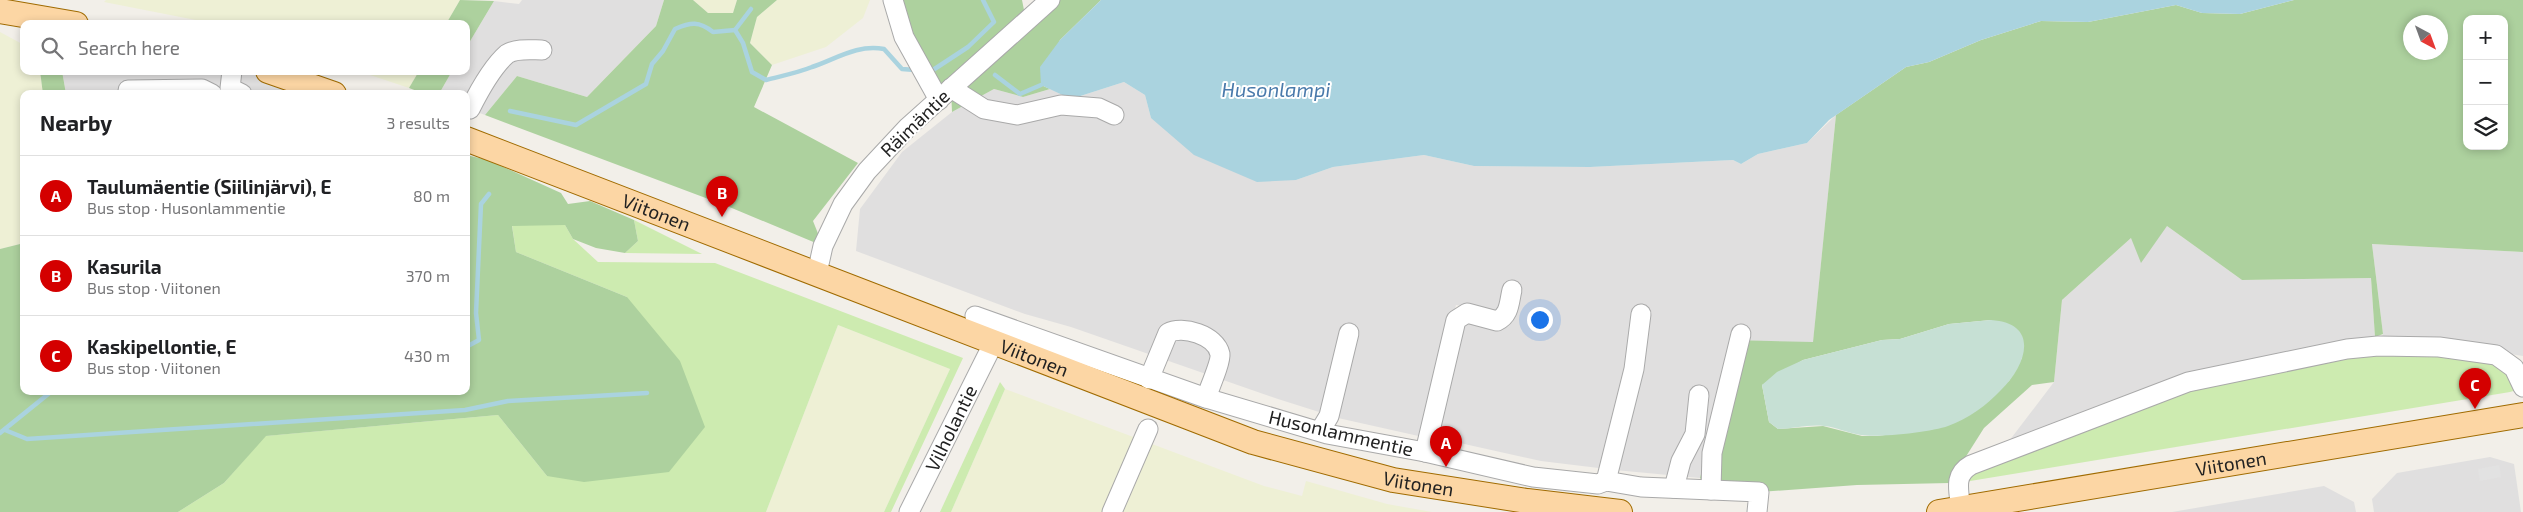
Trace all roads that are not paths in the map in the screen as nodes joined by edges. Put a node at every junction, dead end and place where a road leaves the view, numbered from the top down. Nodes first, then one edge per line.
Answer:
1 (893, 0) edge
2 (1050, 0) edge
3 (13, 8) edge
4 (60, 20) edge
5 (542, 50) dead end
6 (279, 75) edge
7 (227, 88) edge
8 (128, 90) dead end
9 (323, 90) edge
10 (945, 94) junction
11 (470, 109) dead end
12 (1114, 115) dead end
13 (470, 141) edge
14 (817, 273) junction
15 (1512, 290) dead end
16 (1641, 314) dead end
17 (975, 316) dead end
18 (1349, 333) dead end
19 (1741, 334) dead end
20 (993, 344) junction
21 (1149, 379) junction
22 (2523, 387) edge
23 (1699, 395) dead end
24 (1206, 398) junction
25 (2523, 414) edge
26 (1148, 429) dead end
27 (1320, 431) junction
28 (1425, 452) junction
29 (1533, 477) junction
30 (1606, 481) junction
31 (1674, 488) junction
32 (1711, 490) junction
33 (1526, 506) edge
34 (1950, 511) edge
35 (909, 512) edge
36 (1112, 512) edge
37 (1620, 512) edge
38 (1757, 512) edge

1 - 10 street
2 - 10 street, Räimäntie
3 - 4 main road
5 - 11 street
6 - 9 main road
7 - 8 street
10 - 12 street
10 - 14 street, Räimäntie
13 - 14 main road, Viitonen
14 - 20 main road, Viitonen
15 - 28 street
16 - 30 street
17 - 21 street, Husonlammentie
18 - 27 street
19 - 32 street
20 - 33 main road, Viitonen
20 - 35 street, Vilholantie
21 - 24 street, Husonlammentie
21 - 24 street
22 - 34 street
23 - 31 street
24 - 27 street, Husonlammentie
25 - 34 main road, Viitonen
26 - 36 street
27 - 28 street, Husonlammentie
28 - 29 street, Husonlammentie
29 - 30 street, Husonlammentie
29 - 33 street
30 - 31 street, Husonlammentie
31 - 32 street, Husonlammentie
32 - 38 street, Husonlammentie
33 - 37 main road, Viitonen

